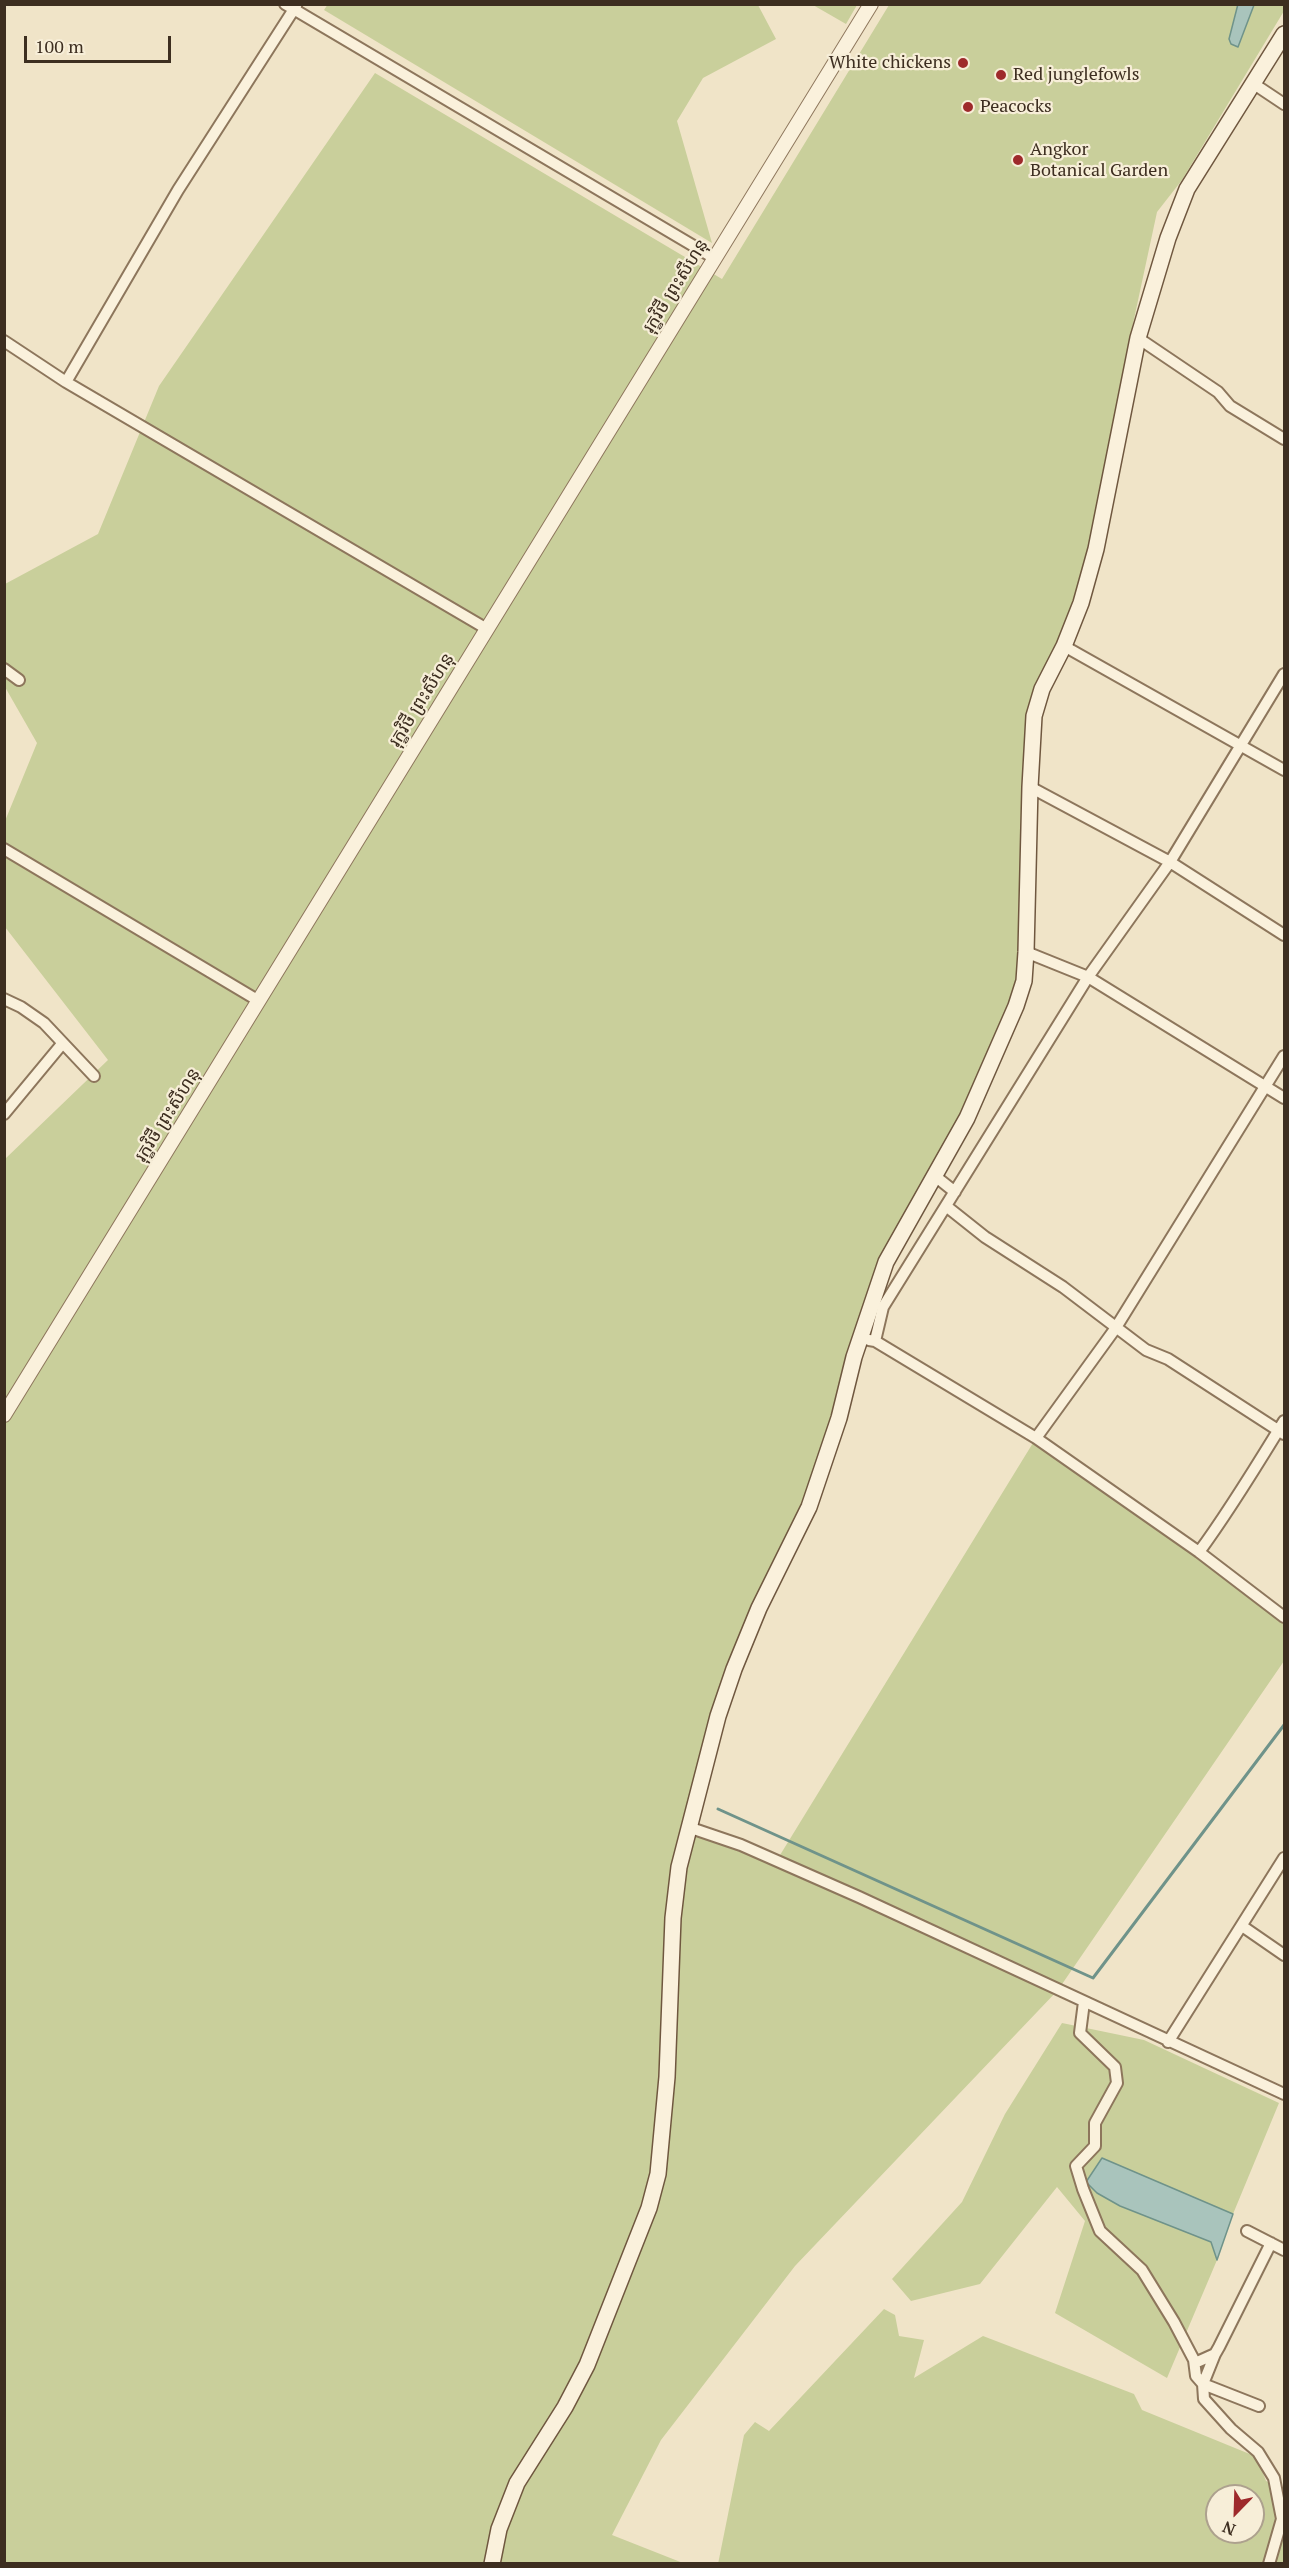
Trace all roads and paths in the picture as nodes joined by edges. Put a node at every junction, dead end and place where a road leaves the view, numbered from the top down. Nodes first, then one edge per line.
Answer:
1 (871, 4) edge
2 (292, 6) edge
3 (1284, 34) edge
4 (1254, 84) junction
5 (1284, 104) edge
6 (714, 258) junction
7 (1138, 338) junction
8 (4, 341) edge
9 (66, 382) junction
10 (1284, 439) edge
11 (487, 629) junction
12 (1064, 646) junction
13 (4, 669) edge
14 (1284, 674) edge
15 (20, 680) dead end
16 (1240, 745) junction
17 (1284, 770) edge
18 (1030, 787) junction
19 (4, 849) edge
20 (1170, 862) junction
21 (1284, 935) edge
22 (1026, 952) junction
23 (1088, 977) junction
24 (4, 999) edge
25 (259, 1001) junction
26 (62, 1044) junction
27 (1284, 1056) edge
28 (94, 1076) dead end
29 (1266, 1086) junction
30 (1284, 1098) edge
31 (4, 1114) edge
32 (934, 1176) junction
33 (955, 1192) junction
34 (946, 1206) junction
35 (1115, 1329) junction
36 (868, 1340) junction
37 (5, 1413) edge
38 (1283, 1428) edge
39 (1036, 1438) junction
40 (1199, 1552) junction
41 (1284, 1617) edge
42 (688, 1827) junction
43 (1284, 1858) edge
44 (1242, 1926) junction
45 (1284, 1954) edge
46 (1084, 2002) junction
47 (1168, 2042) junction
48 (1284, 2094) edge
49 (1247, 2231) dead end
50 (1271, 2243) junction
51 (1284, 2250) edge
52 (1215, 2354) junction
53 (1195, 2363) junction
54 (1203, 2384) junction
55 (1259, 2406) dead end
56 (492, 2564) edge
57 (1269, 2564) edge

1 - 6 street, រុក្ខវិថី ព្រះសីហនុ
2 - 6 street
2 - 9 street
3 - 4 main road
4 - 5 street
4 - 7 main road
6 - 11 street, រុក្ខវិថី ព្រះសីហនុ
7 - 10 street
7 - 12 main road
8 - 9 street
9 - 11 street
11 - 25 street, រុក្ខវិថី ព្រះសីហនុ
12 - 16 street
12 - 18 main road
13 - 15 street
14 - 16 street
16 - 17 street
16 - 20 street
18 - 20 street
18 - 22 main road
19 - 25 street
20 - 21 street
20 - 23 street
22 - 23 street
22 - 32 main road
23 - 29 street
23 - 33 street
24 - 26 street
25 - 37 street, រុក្ខវិថី ព្រះសីហនុ
26 - 28 street
26 - 31 street
27 - 29 street
29 - 30 street
29 - 35 street
32 - 33 street
32 - 36 main road
33 - 34 street
34 - 35 street
34 - 36 street
35 - 38 street
35 - 39 street
36 - 39 street
36 - 42 main road
38 - 40 street
39 - 40 street
40 - 41 street
42 - 46 street
42 - 56 main road
43 - 44 street
44 - 45 street
44 - 47 street
46 - 47 street
46 - 53 street
47 - 48 street
49 - 50 street
50 - 51 street
50 - 52 street
52 - 53 street
52 - 54 street
53 - 54 street
54 - 55 street
54 - 57 street

